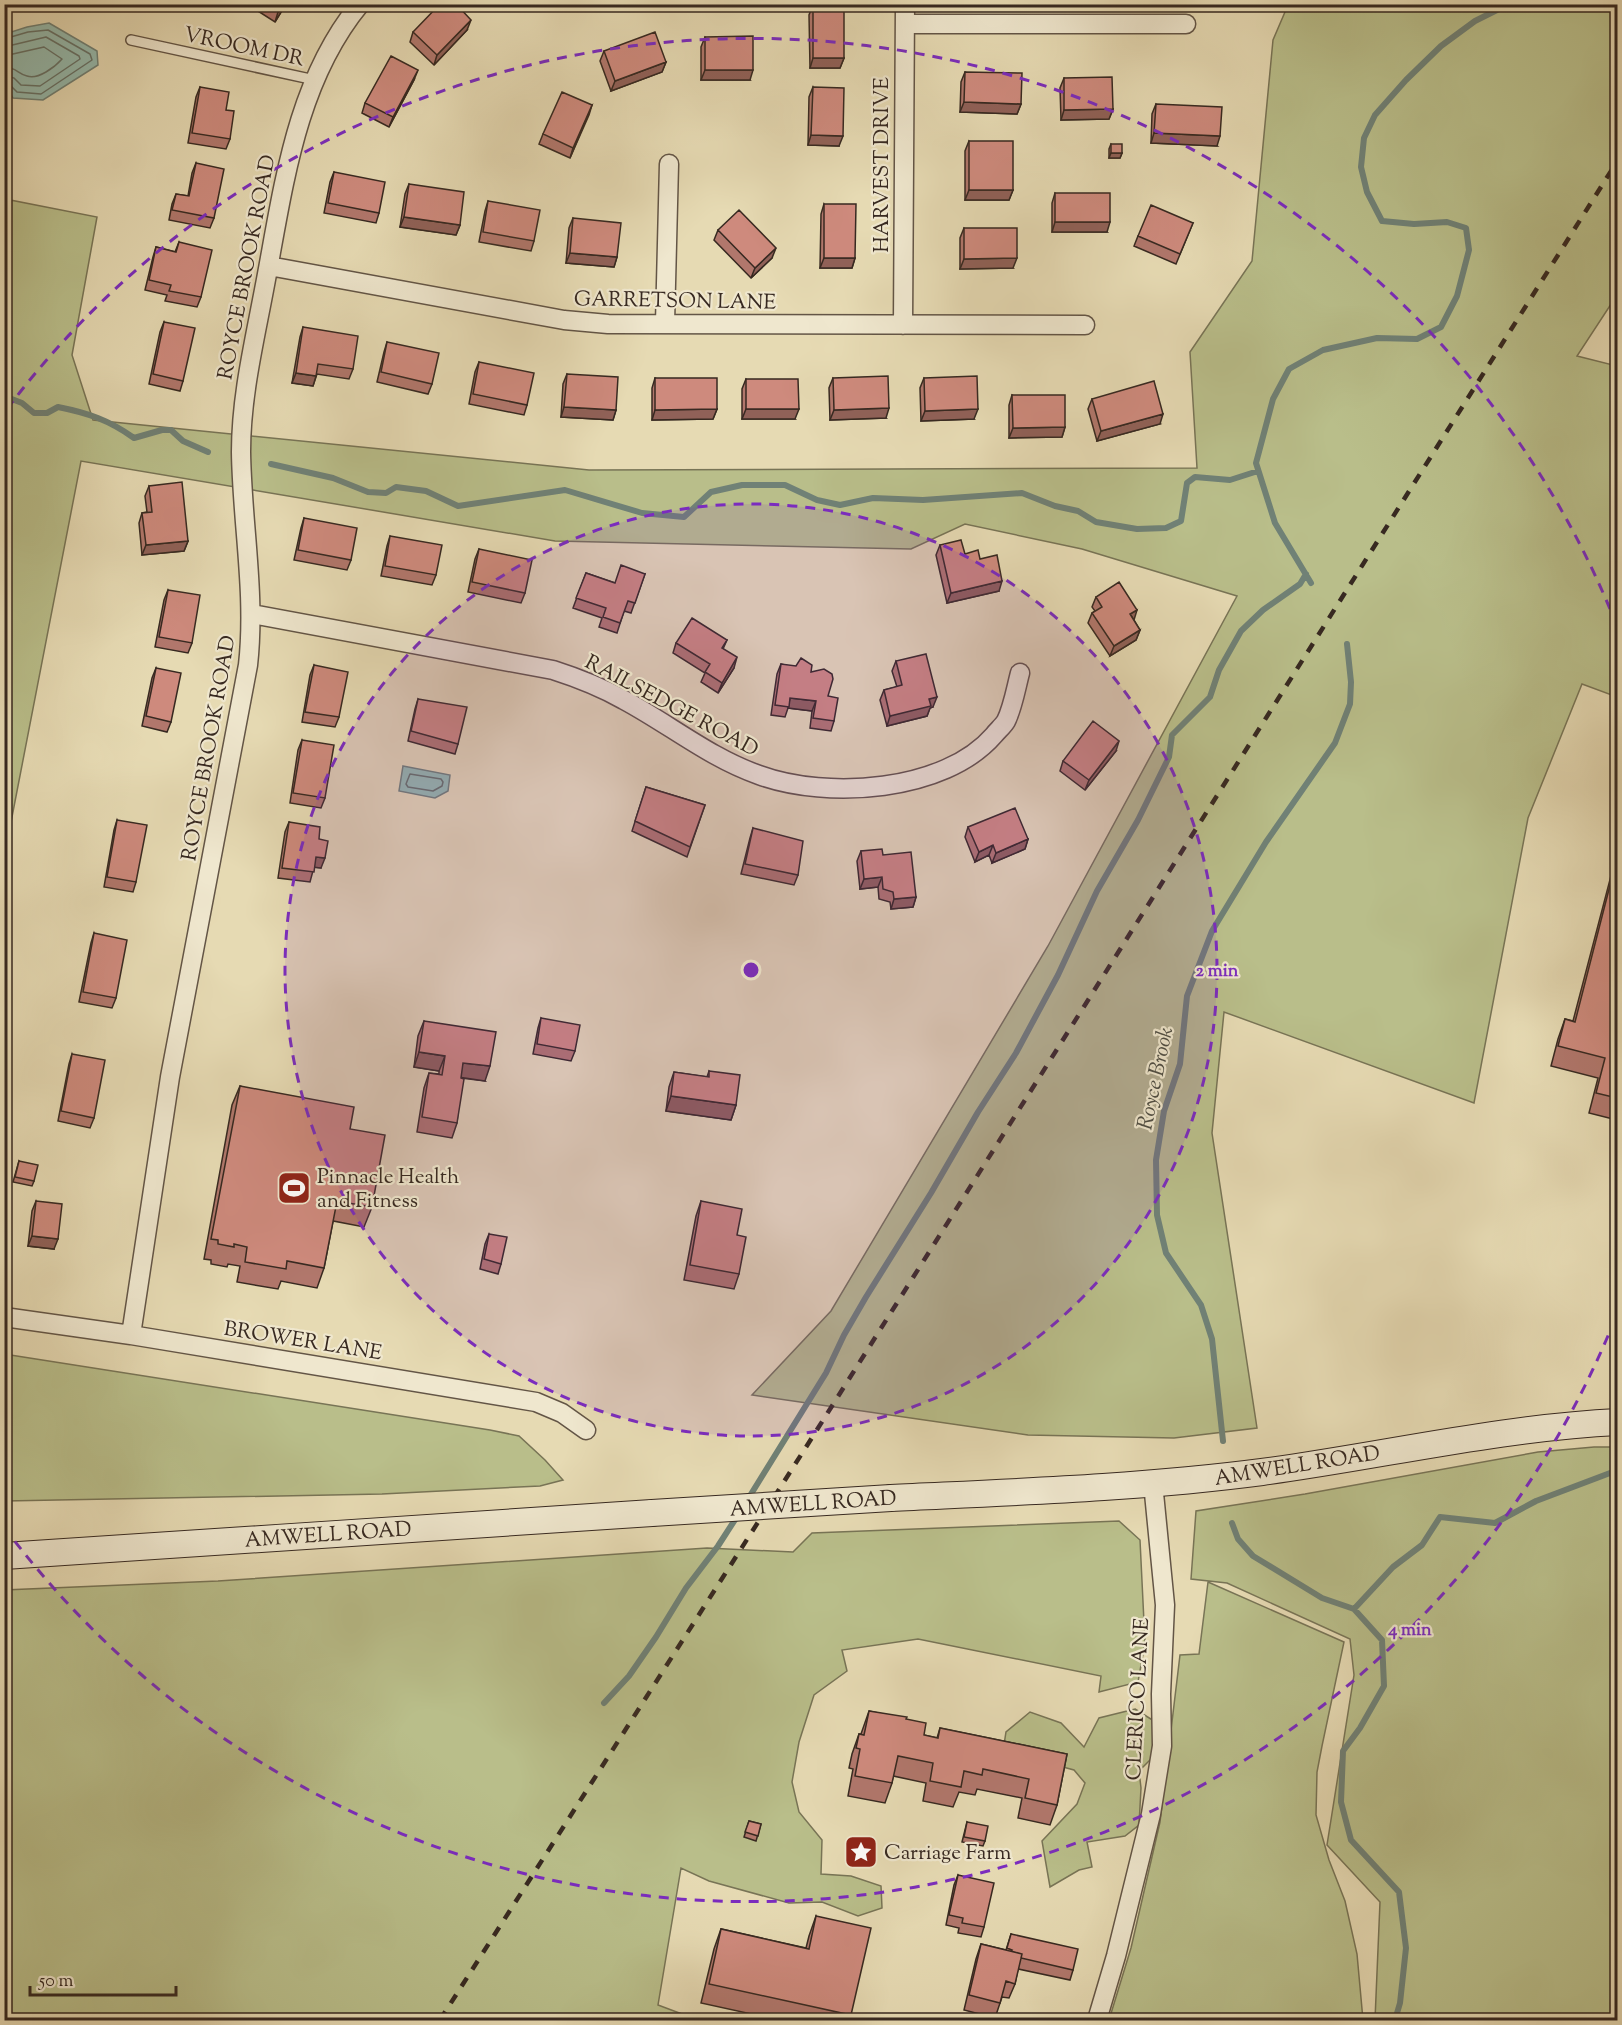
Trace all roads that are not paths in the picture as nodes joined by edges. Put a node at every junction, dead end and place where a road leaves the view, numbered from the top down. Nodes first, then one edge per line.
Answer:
1 (360, 4) edge
2 (905, 4) edge
3 (905, 24) junction
4 (1186, 24) dead end
5 (131, 40) dead end
6 (315, 80) junction
7 (669, 164) dead end
8 (269, 266) junction
9 (665, 323) junction
10 (903, 325) junction
11 (1085, 326) dead end
12 (252, 614) junction
13 (1020, 673) dead end
14 (4, 1317) edge
15 (131, 1335) junction
16 (1617, 1422) edge
17 (586, 1430) dead end
18 (1153, 1482) junction
19 (4, 1556) edge
20 (1097, 2020) edge

1 - 6 street, ROYCE BROOK ROAD
2 - 3 street, HARVEST DRIVE
3 - 4 street
3 - 10 street, HARVEST DRIVE
5 - 6 lane, VROOM DR
6 - 8 street, ROYCE BROOK ROAD
7 - 9 street
8 - 9 street, GARRETSON LANE
8 - 12 street, ROYCE BROOK ROAD
9 - 10 street, GARRETSON LANE
10 - 11 street, GARRETSON LANE
12 - 13 street, RAILSEDGE ROAD
12 - 15 street, ROYCE BROOK ROAD
14 - 15 street, BROWER LANE
15 - 17 street, BROWER LANE
16 - 18 main road, AMWELL ROAD
18 - 19 main road, AMWELL ROAD, bridge
18 - 20 street, CLERICO LANE

